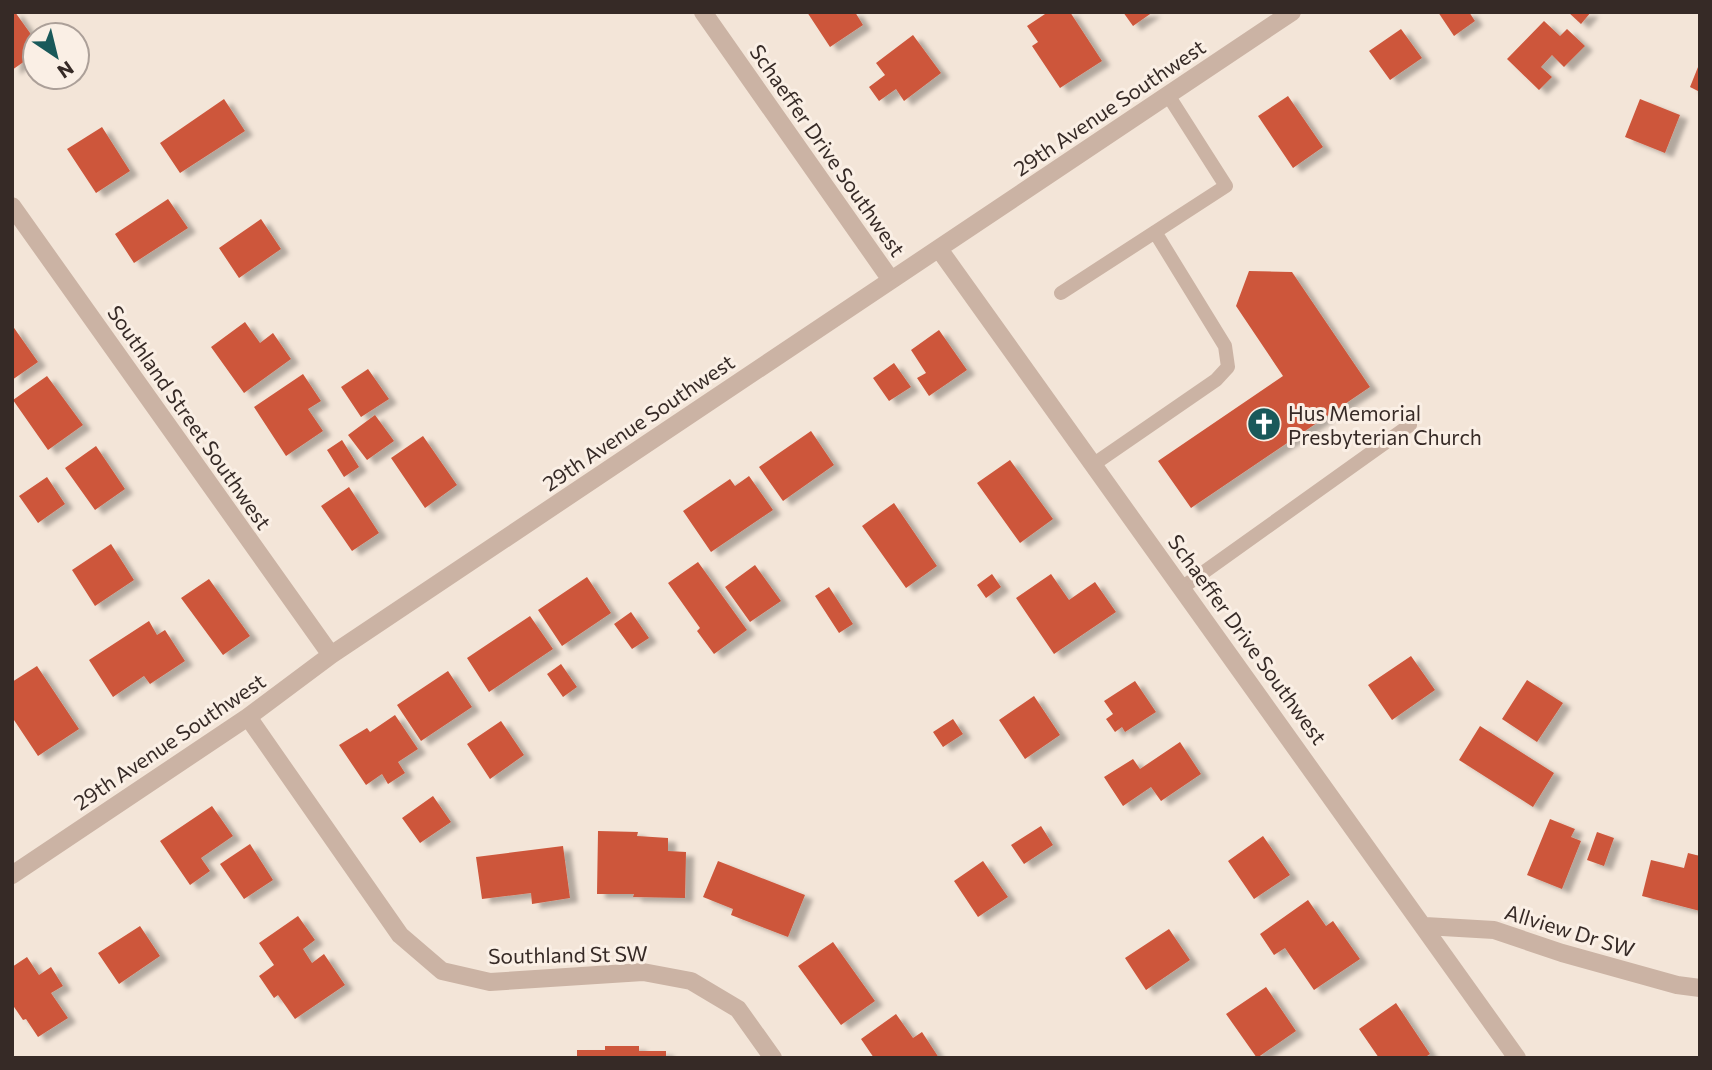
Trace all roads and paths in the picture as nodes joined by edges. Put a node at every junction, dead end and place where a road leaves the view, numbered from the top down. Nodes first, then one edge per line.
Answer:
1 (703, 12) edge
2 (1292, 12) edge
3 (1168, 95) junction
4 (12, 206) edge
5 (1155, 232) junction
6 (939, 249) junction
7 (891, 280) junction
8 (1061, 293) dead end
9 (1410, 425) dead end
10 (1094, 464) junction
11 (1182, 587) junction
12 (331, 655) junction
13 (248, 718) junction
14 (12, 875) edge
15 (1425, 926) junction
16 (1700, 988) edge
17 (773, 1058) edge
18 (1517, 1058) edge

1 - 7 street, Schaeffer Drive Southwest
2 - 3 street, 29th Avenue Southwest
3 - 5 lane
3 - 6 street, 29th Avenue Southwest
4 - 12 street, Southland Street Southwest
5 - 8 lane
5 - 10 lane
6 - 7 street, 29th Avenue Southwest
6 - 10 street, Schaeffer Drive Southwest
7 - 12 street, 29th Avenue Southwest
9 - 11 lane
10 - 11 street, Schaeffer Drive Southwest
11 - 15 street, Schaeffer Drive Southwest
12 - 13 street, 29th Avenue Southwest
13 - 14 street, 29th Avenue Southwest
13 - 17 street, Southland St SW
15 - 16 street, Allview Dr SW
15 - 18 street, Schaeffer Drive Southwest

